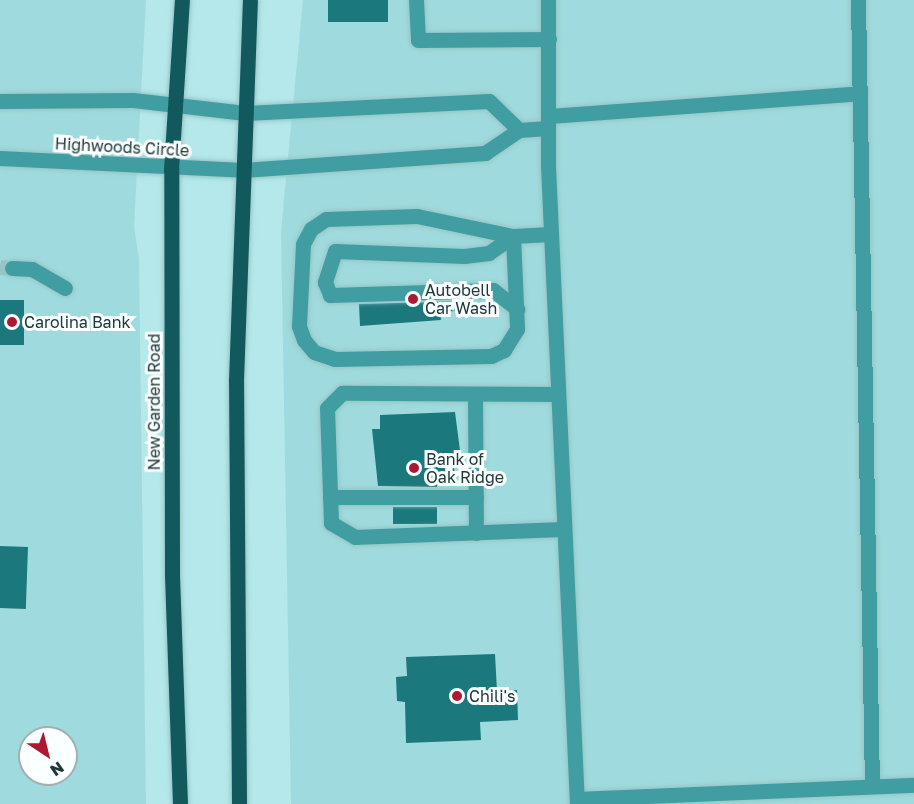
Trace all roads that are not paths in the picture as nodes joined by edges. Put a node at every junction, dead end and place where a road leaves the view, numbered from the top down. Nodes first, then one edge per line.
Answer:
1 (182, 0) edge
2 (250, 0) edge
3 (416, 0) edge
4 (548, 0) edge
5 (858, 0) edge
6 (549, 39) junction
7 (860, 93) junction
8 (3, 100) edge
9 (173, 104) junction
10 (245, 113) junction
11 (549, 122) junction
12 (519, 130) junction
13 (0, 158) edge
14 (171, 169) junction
15 (243, 170) junction
16 (551, 234) junction
17 (513, 236) junction
18 (12, 268) tunnel mouth
19 (65, 288) dead end
20 (517, 309) junction
21 (557, 394) junction
22 (475, 395) junction
23 (330, 497) junction
24 (476, 497) junction
25 (562, 529) junction
26 (476, 533) junction
27 (914, 785) edge
28 (872, 786) junction
29 (577, 801) edge
30 (180, 804) edge
31 (240, 804) edge

1 - 9 main road, New Garden Road
2 - 10 main road
3 - 6 street
4 - 6 street
5 - 7 street
6 - 11 street
7 - 11 street
7 - 28 street
8 - 9 street
9 - 10 street
9 - 14 main road, New Garden Road
10 - 12 street
10 - 15 main road
11 - 12 street
11 - 16 street
12 - 15 street, Highwoods Circle
13 - 14 street, Highwoods Circle
14 - 15 street, Highwoods Circle
14 - 30 main road, New Garden Road
15 - 31 main road
16 - 17 street
16 - 21 street
17 - 20 street
17 - 20 street
17 - 20 street
18 - 19 street
21 - 22 street
21 - 25 street
22 - 23 street
22 - 24 street
23 - 24 street
23 - 26 street
24 - 26 street
25 - 26 street
25 - 29 street
27 - 28 street
28 - 29 street

